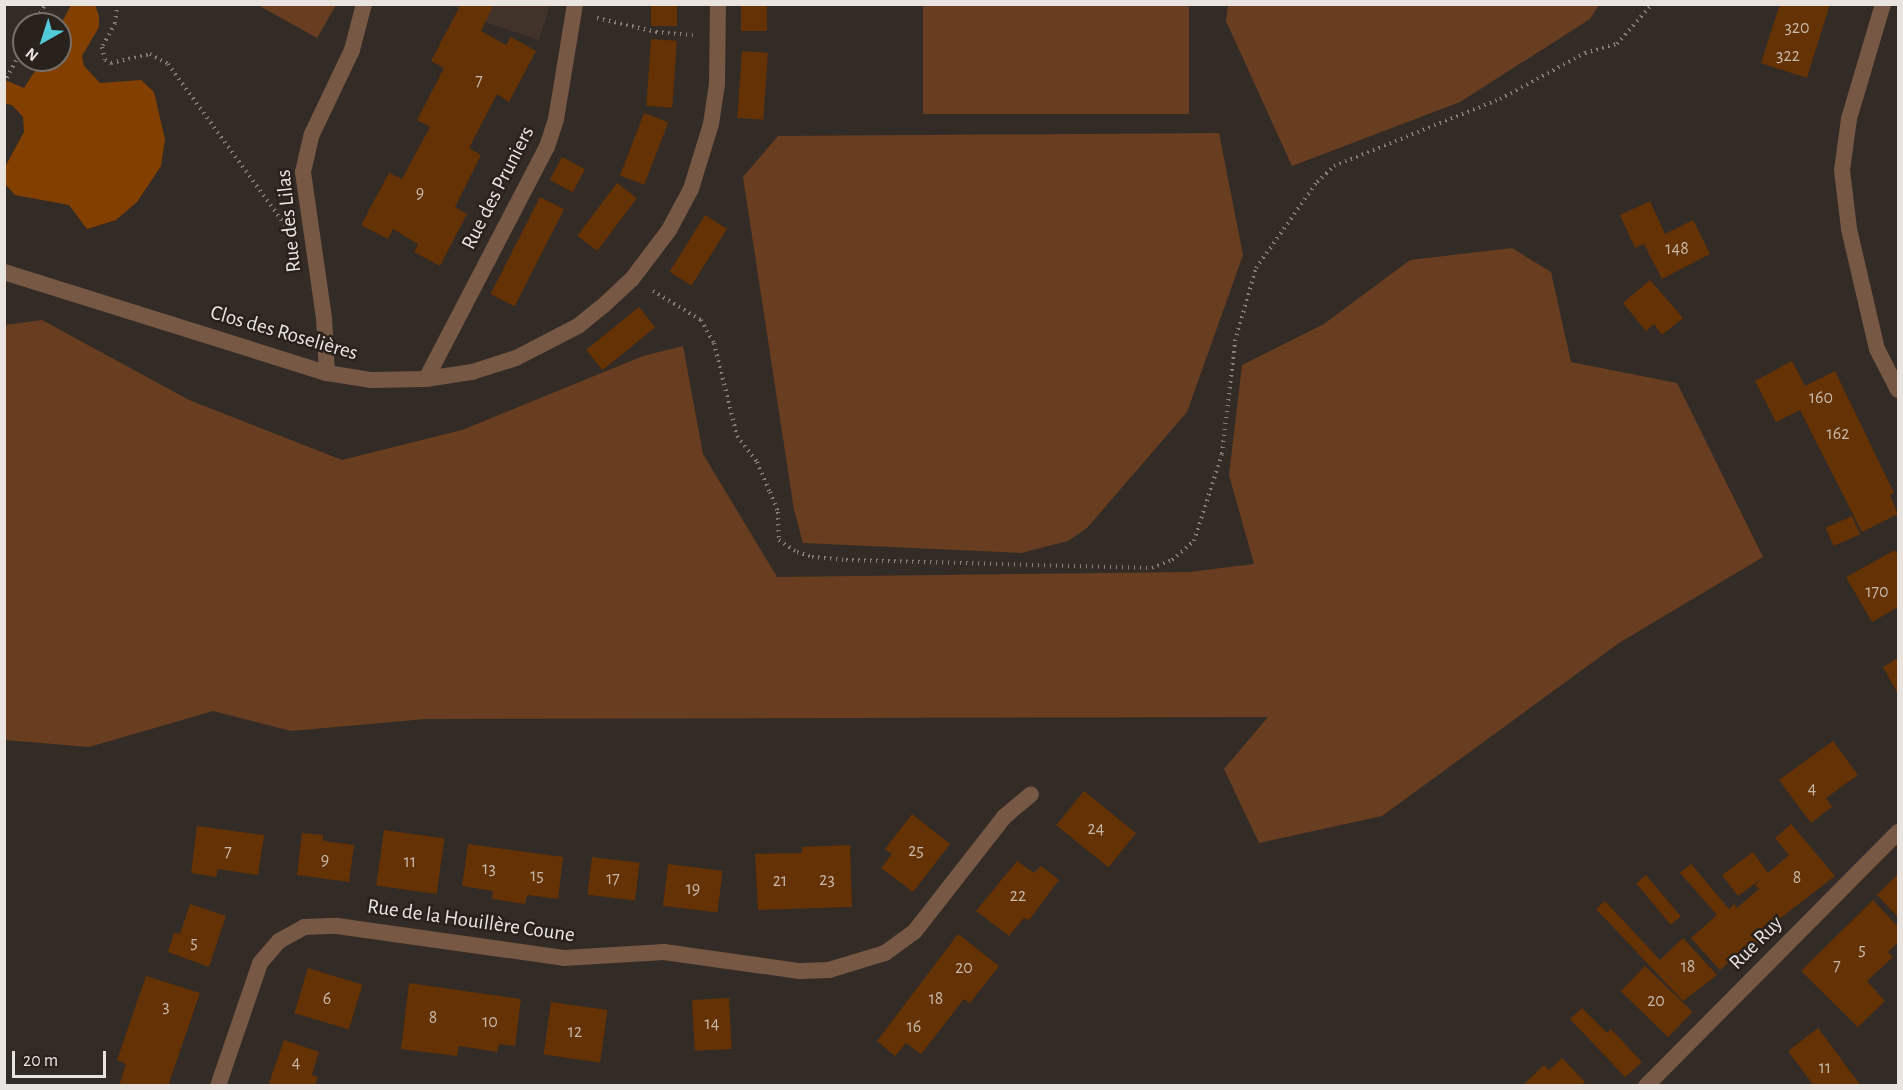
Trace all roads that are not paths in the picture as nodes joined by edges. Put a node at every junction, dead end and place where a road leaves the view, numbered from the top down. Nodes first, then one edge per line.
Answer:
1 (364, 4) edge
2 (575, 4) edge
3 (718, 4) edge
4 (1883, 4) edge
5 (4, 272) edge
6 (327, 373) junction
7 (426, 380) junction
8 (1899, 390) edge
9 (1031, 794) dead end
10 (1899, 832) edge
11 (218, 1086) edge
12 (1646, 1086) edge

1 - 6 street, Rue des Lilas
2 - 7 street, Rue des Pruniers
3 - 7 street, Clos des Roselières
4 - 8 street
5 - 6 street, Clos des Roselières
6 - 7 street, Clos des Roselières
9 - 11 street, Rue de la Houillère Coune
10 - 12 street, Rue Ruy

